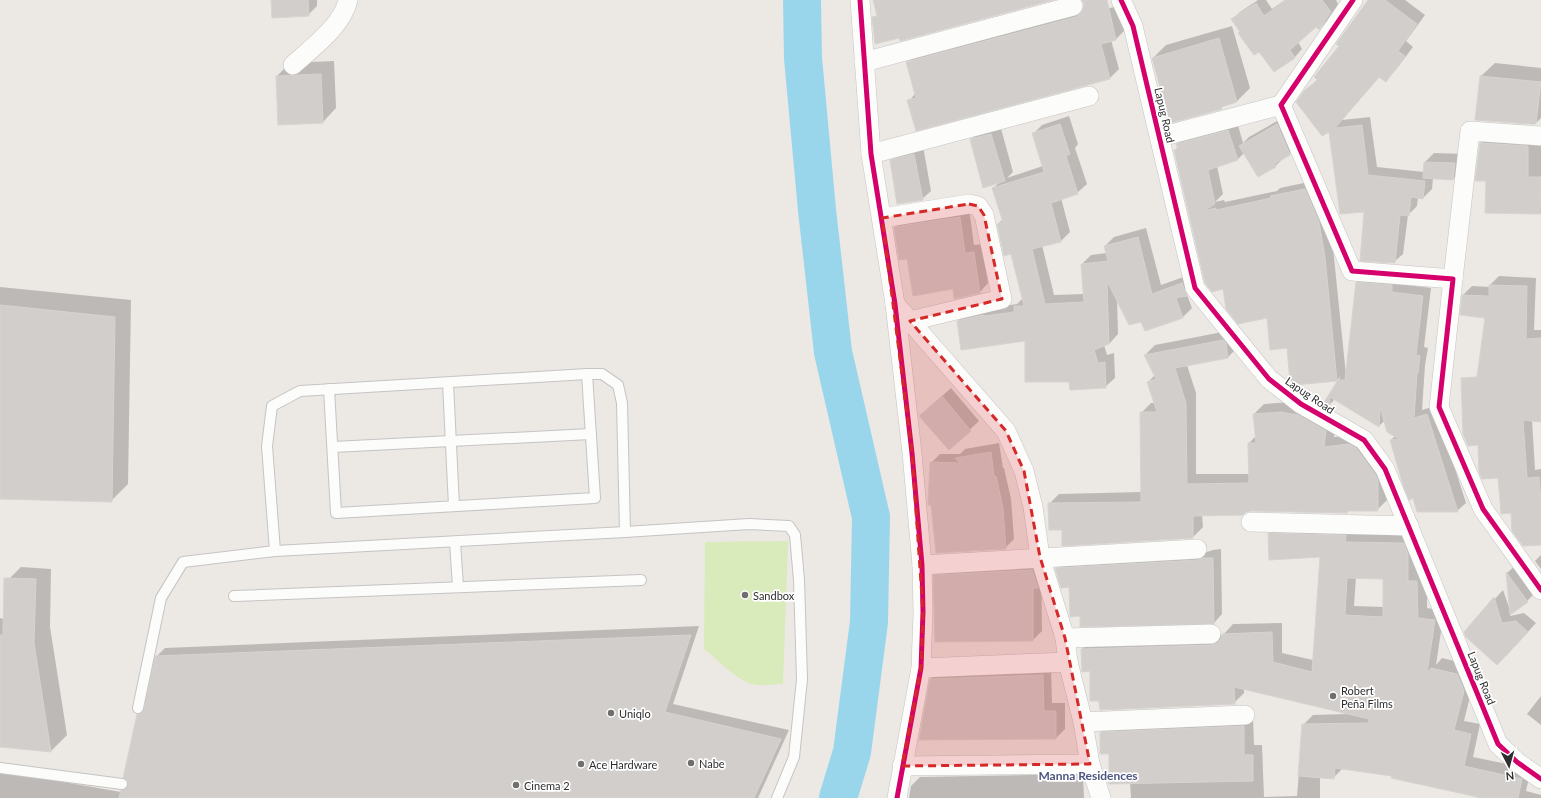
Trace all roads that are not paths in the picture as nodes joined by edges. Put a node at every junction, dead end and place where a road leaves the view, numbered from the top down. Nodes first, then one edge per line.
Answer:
1 (348, 0) edge
2 (860, 0) edge
3 (1121, 0) edge
4 (1352, 0) edge
5 (1073, 6) dead end
6 (864, 62) junction
7 (293, 66) dead end
8 (1089, 96) dead end
9 (1281, 105) junction
10 (1541, 136) edge
11 (1160, 137) junction
12 (871, 154) junction
13 (882, 218) junction
14 (1453, 279) junction
15 (895, 304) junction
16 (910, 321) junction
17 (587, 374) junction
18 (448, 382) junction
19 (329, 389) junction
20 (591, 434) junction
21 (451, 442) junction
22 (333, 447) junction
23 (454, 506) junction
24 (1251, 522) dead end
25 (1410, 526) junction
26 (625, 532) junction
27 (455, 542) junction
28 (1197, 549) dead end
29 (275, 551) junction
30 (1040, 558) junction
31 (922, 565) junction
32 (641, 580) dead end
33 (458, 587) junction
34 (1541, 590) edge
35 (234, 596) dead end
36 (1211, 634) dead end
37 (1065, 638) junction
38 (1068, 662) junction
39 (921, 668) junction
40 (138, 708) dead end
41 (1245, 715) dead end
42 (1083, 722) junction
43 (1090, 764) junction
44 (902, 766) junction
45 (0, 768) edge
46 (1541, 779) edge
47 (122, 784) dead end
48 (777, 798) edge
49 (897, 798) edge
50 (1102, 798) edge

1 - 7 street
2 - 6 street
3 - 11 street, Lapug Road
4 - 9 street
5 - 6 street
6 - 12 street
8 - 12 street
9 - 11 street
9 - 14 street
10 - 14 street
11 - 25 street, Lapug Road
12 - 13 street
13 - 15 street
13 - 16 street
14 - 34 street
15 - 16 street
15 - 31 street
16 - 30 street
17 - 18 lane
17 - 20 lane
17 - 26 lane
18 - 19 lane
18 - 21 lane
19 - 22 lane
19 - 29 lane
20 - 21 lane
20 - 23 lane
21 - 22 lane
21 - 23 lane
22 - 23 lane
24 - 25 street
25 - 46 street, Lapug Road
26 - 27 lane
26 - 48 lane
27 - 29 lane
27 - 33 lane
28 - 30 street
29 - 40 lane
30 - 31 street
30 - 37 street
31 - 39 street
32 - 33 lane
33 - 35 lane
36 - 37 street
37 - 38 street
38 - 39 street
38 - 42 street
39 - 44 street
41 - 42 street
42 - 43 street
43 - 44 street
43 - 50 street
44 - 49 street
45 - 47 lane

